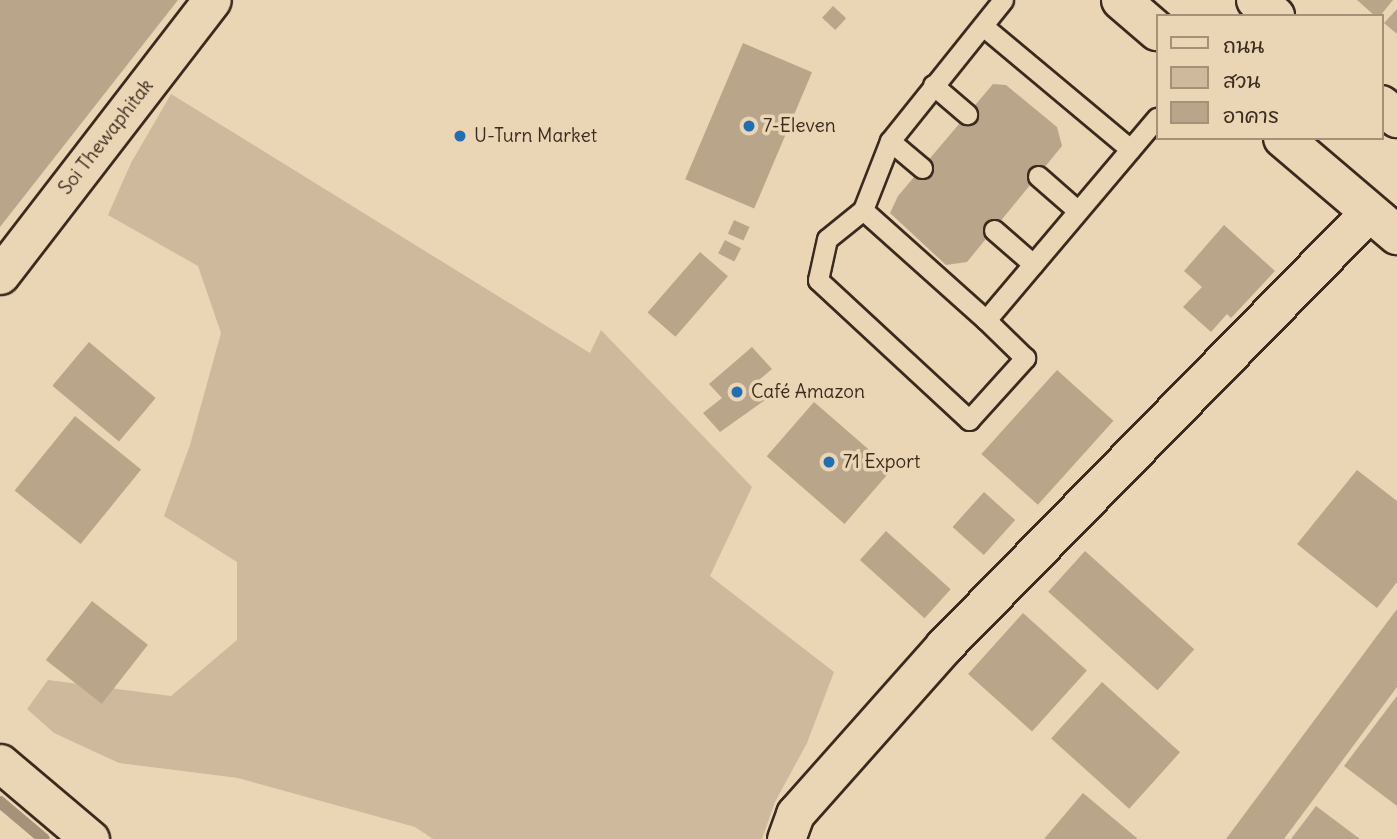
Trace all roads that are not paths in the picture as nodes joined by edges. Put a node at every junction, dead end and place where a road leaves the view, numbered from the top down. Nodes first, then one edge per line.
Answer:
1 (212, 0) edge
2 (1003, 0) edge
3 (1121, 0) edge
4 (1256, 0) edge
5 (1273, 14) edge
6 (983, 26) junction
7 (1156, 30) edge
8 (933, 85) junction
9 (1383, 107) edge
10 (967, 114) dead end
11 (1397, 118) edge
12 (1156, 119) edge
13 (1285, 140) edge
14 (890, 141) junction
15 (1130, 149) junction
16 (922, 168) dead end
17 (1038, 176) dead end
18 (863, 210) junction
19 (1078, 211) junction
20 (1383, 224) edge
21 (994, 230) dead end
22 (1033, 264) junction
23 (0, 275) edge
24 (986, 320) junction
25 (0, 764) edge
26 (90, 839) edge
27 (786, 839) edge

1 - 23 street, Soi Thewaphitak
2 - 6 lane
3 - 7 main road
4 - 5 main road
6 - 8 lane
6 - 15 lane
8 - 10 lane
8 - 14 lane
9 - 11 main road
12 - 15 lane
13 - 20 main road
14 - 16 lane
14 - 18 lane
15 - 19 lane
17 - 19 lane
18 - 24 lane
18 - 24 lane
19 - 22 lane
20 - 27 street
21 - 22 lane
22 - 24 lane
25 - 26 street

